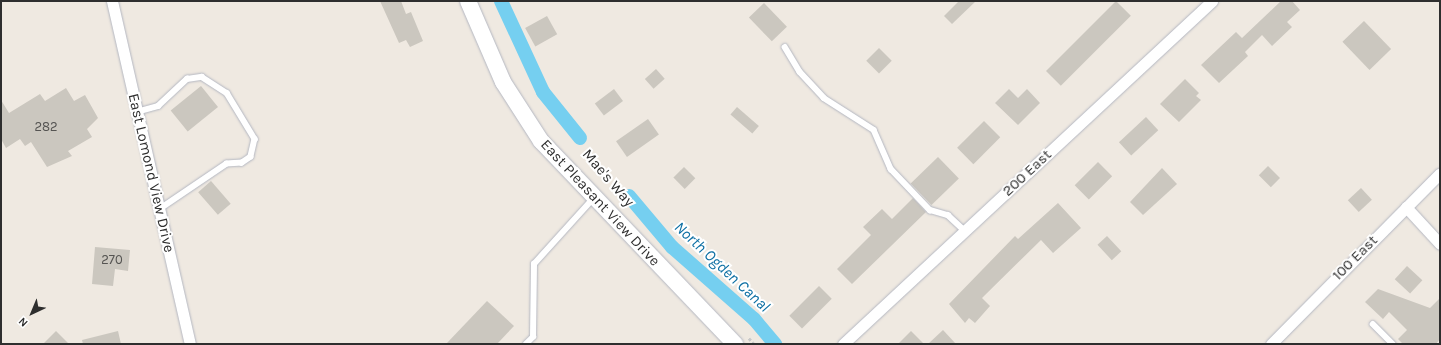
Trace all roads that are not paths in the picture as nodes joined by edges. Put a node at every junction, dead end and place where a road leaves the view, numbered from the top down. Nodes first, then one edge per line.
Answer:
1 (112, 1) edge
2 (468, 1) edge
3 (1212, 1) edge
4 (785, 48) dead end
5 (137, 112) junction
6 (1440, 173) edge
7 (593, 198) junction
8 (1406, 207) junction
9 (159, 210) junction
10 (965, 231) junction
11 (1440, 244) edge
12 (1373, 324) dead end
13 (740, 339) edge
14 (190, 344) edge
15 (526, 344) edge
16 (843, 344) edge
17 (1271, 344) edge
18 (1393, 344) edge

1 - 5 street, East Lomond View Drive
2 - 7 street, East Pleasant View Drive
3 - 10 street, 200 East
4 - 10 lane
5 - 9 street, East Lomond View Drive
5 - 9 lane
6 - 8 street, 100 East
7 - 13 street, East Pleasant View Drive
7 - 15 lane
8 - 11 street
8 - 17 street, 100 East
9 - 14 street, East Lomond View Drive
10 - 16 street, 200 East
12 - 18 lane

